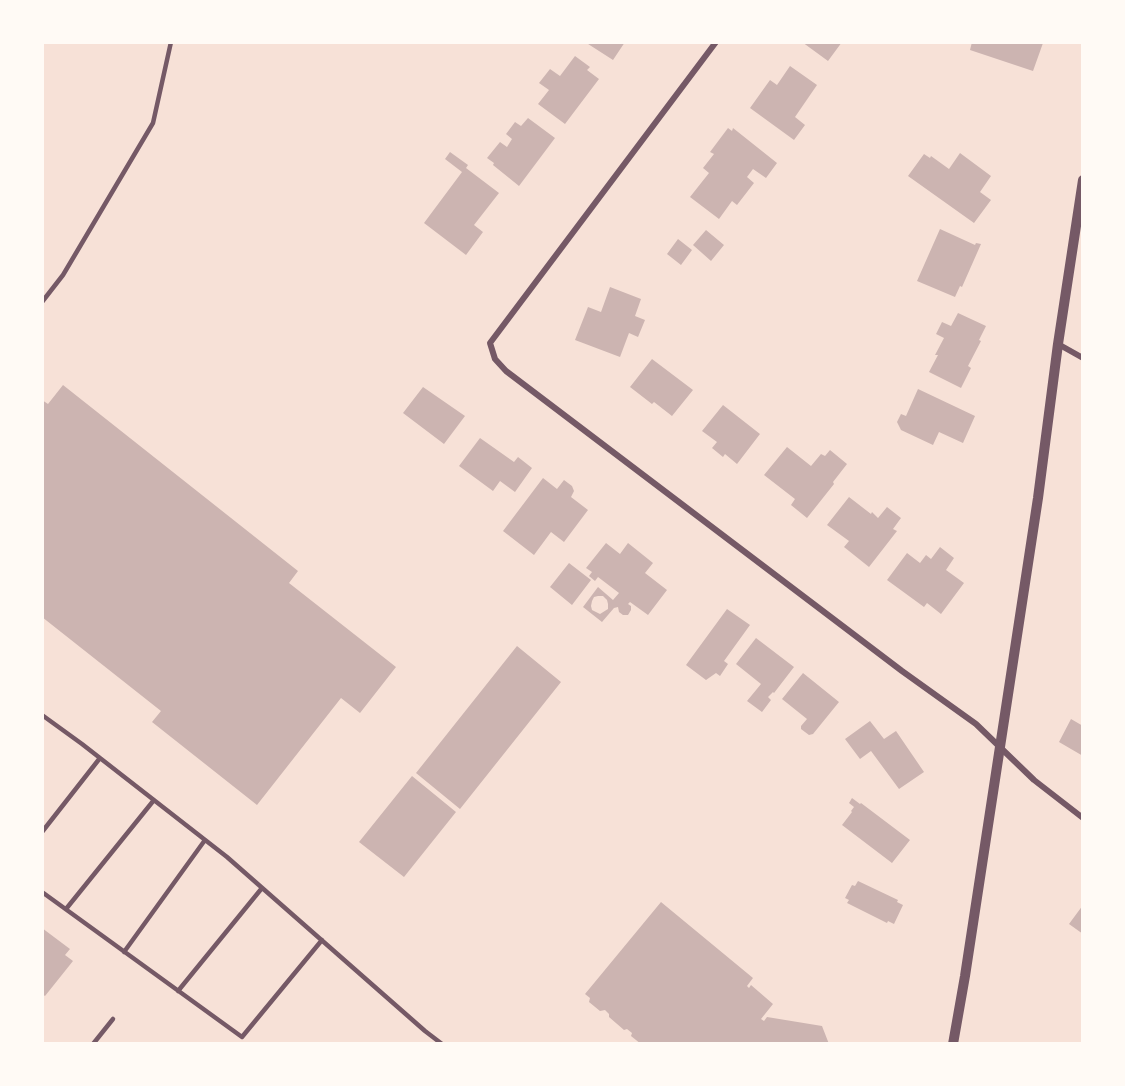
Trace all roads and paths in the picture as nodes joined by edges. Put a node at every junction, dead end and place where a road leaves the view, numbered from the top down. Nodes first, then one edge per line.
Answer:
1 (171, 42) edge
2 (716, 42) edge
3 (1083, 180) edge
4 (42, 302) edge
5 (1058, 344) junction
6 (1083, 358) edge
7 (42, 715) edge
8 (1000, 746) junction
9 (100, 758) junction
10 (154, 800) junction
11 (1083, 818) edge
12 (42, 832) edge
13 (205, 840) junction
14 (262, 888) junction
15 (42, 892) edge
16 (66, 909) junction
17 (321, 940) junction
18 (124, 952) junction
19 (178, 991) junction
20 (113, 1019) dead end
21 (93, 1044) edge
22 (442, 1044) edge
23 (953, 1044) edge

1 - 4 lane
2 - 8 street
3 - 5 street
5 - 6 street
5 - 8 street
7 - 9 lane
8 - 11 street
8 - 23 street
9 - 10 lane
9 - 12 lane
10 - 13 lane
10 - 16 lane
13 - 14 lane
13 - 18 lane
14 - 17 lane
14 - 19 lane
15 - 16 lane
16 - 18 lane
17 - 19 lane
17 - 22 lane
18 - 19 lane
20 - 21 lane

